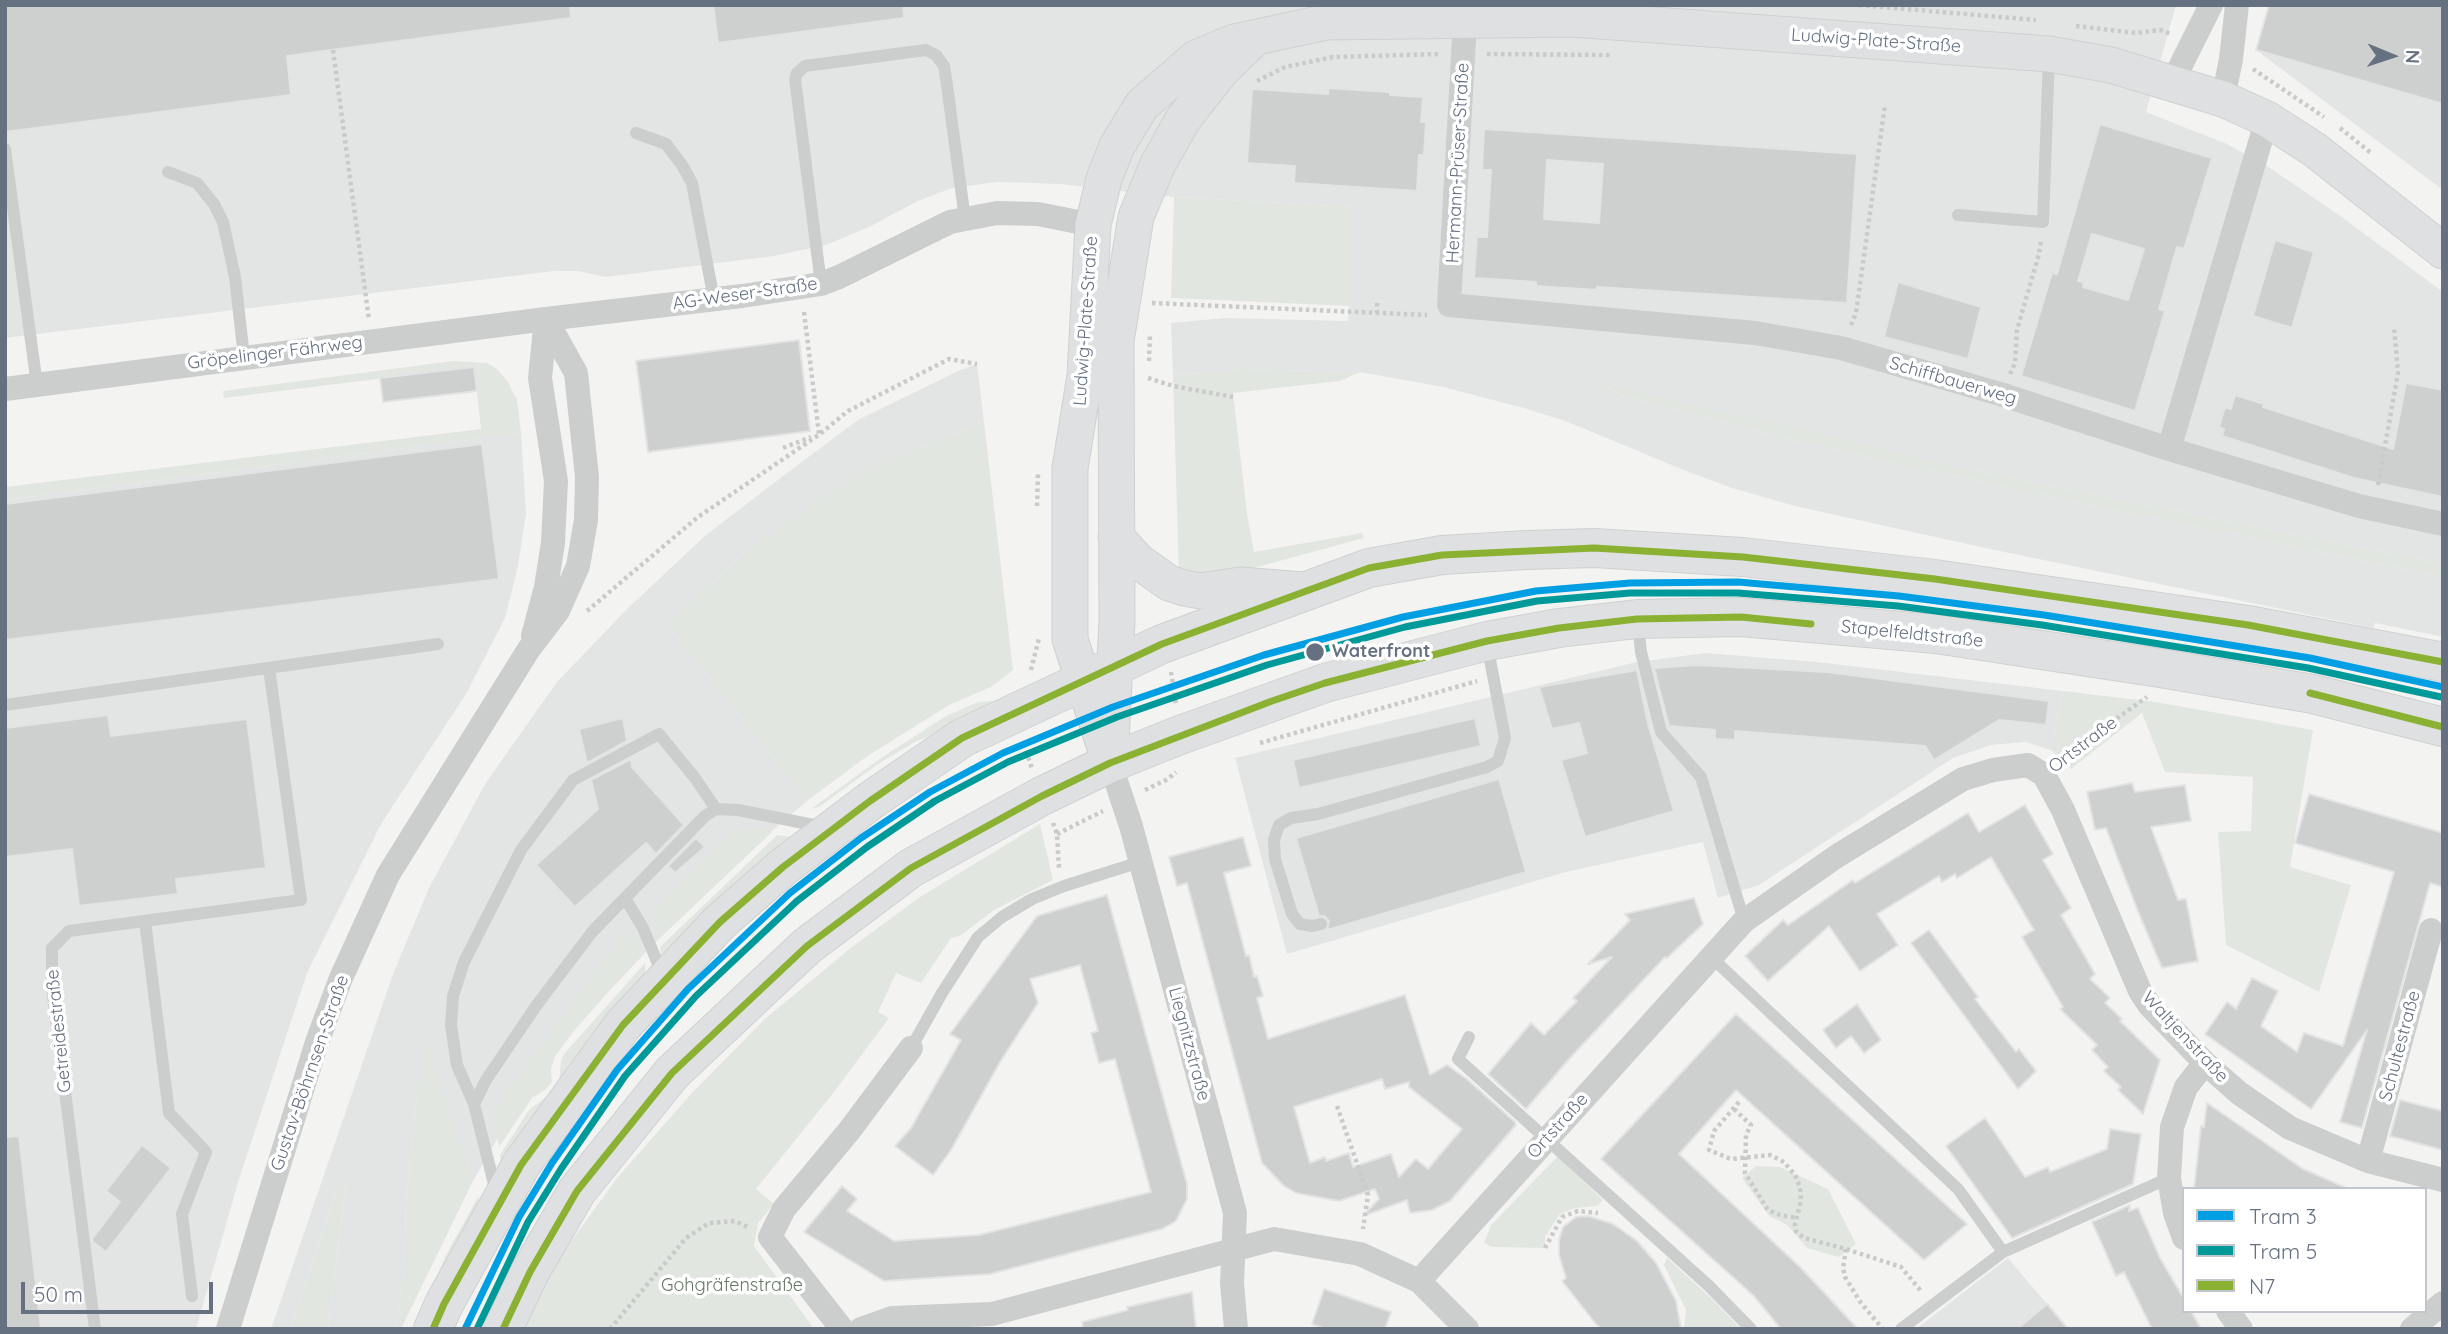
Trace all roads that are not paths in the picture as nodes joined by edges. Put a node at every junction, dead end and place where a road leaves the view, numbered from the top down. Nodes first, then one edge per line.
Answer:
1 (2211, 5) edge
2 (2237, 5) edge
3 (1573, 12) edge
4 (1326, 14) edge
5 (1258, 36) junction
6 (1465, 37) junction
7 (2049, 54) junction
8 (2172, 83) junction
9 (2223, 99) junction
10 (2267, 119) junction
11 (636, 133) dead end
12 (5, 149) edge
13 (168, 172) dead end
14 (1958, 215) dead end
15 (1136, 217) junction
16 (965, 219) junction
17 (1093, 225) junction
18 (2443, 251) edge
19 (811, 285) junction
20 (714, 300) junction
21 (1449, 305) joint
22 (545, 319) junction
23 (244, 357) junction
24 (37, 385) junction
25 (5, 388) edge
26 (2169, 449) junction
27 (2443, 524) edge
28 (1116, 537) junction
29 (1303, 590) junction
30 (1637, 619) junction
31 (438, 644) dead end
32 (529, 649) junction
33 (1490, 659) junction
34 (2443, 662) edge
35 (269, 668) junction
36 (1099, 673) junction
37 (5, 705) edge
38 (2443, 727) edge
39 (1110, 763) junction
40 (1487, 767) junction
41 (2044, 775) joint
42 (1491, 781) dead end
43 (716, 809) junction
44 (831, 829) junction
45 (1140, 862) junction
46 (625, 898) junction
47 (145, 921) junction
48 (1744, 921) junction
49 (1321, 924) dead end
50 (2431, 930) dead end
51 (1711, 957) junction
52 (664, 979) junction
53 (1469, 1037) dead end
54 (911, 1048) joint
55 (2205, 1063) junction
56 (474, 1104) junction
57 (1548, 1138) junction
58 (2368, 1161) junction
59 (2169, 1178) junction
60 (2443, 1180) edge
61 (499, 1205) junction
62 (2182, 1232) edge
63 (1234, 1249) junction
64 (2003, 1252) junction
65 (1419, 1281) junction
66 (192, 1296) dead end
67 (2443, 1303) edge
68 (2229, 1313) edge
69 (96, 1329) edge
70 (228, 1329) edge
71 (433, 1329) edge
72 (503, 1329) edge
73 (842, 1329) edge
74 (861, 1329) edge
75 (1236, 1329) edge
76 (1467, 1329) edge
77 (1751, 1329) edge
78 (1901, 1329) edge
79 (2241, 1329) edge
80 (2412, 1329) edge

1 - 8 street
2 - 9 street
3 - 6 street, Ludwig-Plate-Straße
3 - 7 street, Ludwig-Plate-Straße
4 - 5 street, Ludwig-Plate-Straße
4 - 6 street, Ludwig-Plate-Straße
5 - 15 street, Ludwig-Plate-Straße
5 - 17 street, Ludwig-Plate-Straße
6 - 21 street, Hermann-Prüser-Straße
7 - 8 street, Ludwig-Plate-Straße
7 - 14 lane
8 - 9 street, Ludwig-Plate-Straße
9 - 10 street, Ludwig-Plate-Straße
10 - 18 street, Ludwig-Plate-Straße
10 - 26 street
11 - 20 lane
12 - 24 lane
13 - 23 lane
15 - 17 street, AG-Weser-Straße
15 - 28 street, Ludwig-Plate-Straße
16 - 17 street, AG-Weser-Straße
16 - 19 street, AG-Weser-Straße
16 - 19 lane
17 - 36 street, Ludwig-Plate-Straße
19 - 20 street, AG-Weser-Straße
20 - 22 street, AG-Weser-Straße
21 - 26 street, Schiffbauerweg
22 - 23 street, Gröpelinger Fährweg
22 - 32 street, Gustav-Böhrnsen-Straße
22 - 32 street, Gustav-Böhrnsen-Straße
23 - 24 street, Gröpelinger Fährweg
24 - 25 street, Gröpelinger Fährweg
26 - 27 street, Schiffbauerweg
28 - 29 street
28 - 36 street, Ludwig-Plate-Straße
29 - 34 main road
29 - 36 main road
30 - 33 main road, Stapelfeldtstraße
30 - 38 main road, Stapelfeldtstraße
30 - 48 lane
31 - 35 lane
32 - 70 street, Gustav-Böhrnsen-Straße
33 - 39 main road, Stapelfeldtstraße
33 - 40 lane
35 - 37 lane
35 - 47 lane, Getreidestraße
36 - 39 street
36 - 44 main road
39 - 45 street, Liegnitzstraße
39 - 72 main road, Stapelfeldtstraße
40 - 42 lane
40 - 49 lane
41 - 48 street, Ortstraße
41 - 55 street, Waltjenstraße
43 - 44 lane
43 - 46 lane
43 - 56 lane
44 - 52 main road
45 - 54 lane
45 - 63 street, Liegnitzstraße
46 - 52 lane
46 - 56 lane
47 - 66 lane
47 - 69 lane, Getreidestraße
48 - 51 street, Ortstraße
50 - 58 street, Schultestraße
51 - 57 street, Ortstraße
51 - 64 lane
52 - 61 main road
53 - 57 lane
54 - 73 street
55 - 58 street, Waltjenstraße
55 - 59 street
56 - 61 lane
57 - 65 street, Ortstraße
57 - 77 lane
58 - 60 street, Waltjenstraße
59 - 62 street
59 - 64 lane
61 - 71 main road
63 - 65 street
63 - 74 street
63 - 75 street, Liegnitzstraße
64 - 78 lane
65 - 76 street
67 - 80 street
68 - 79 street

